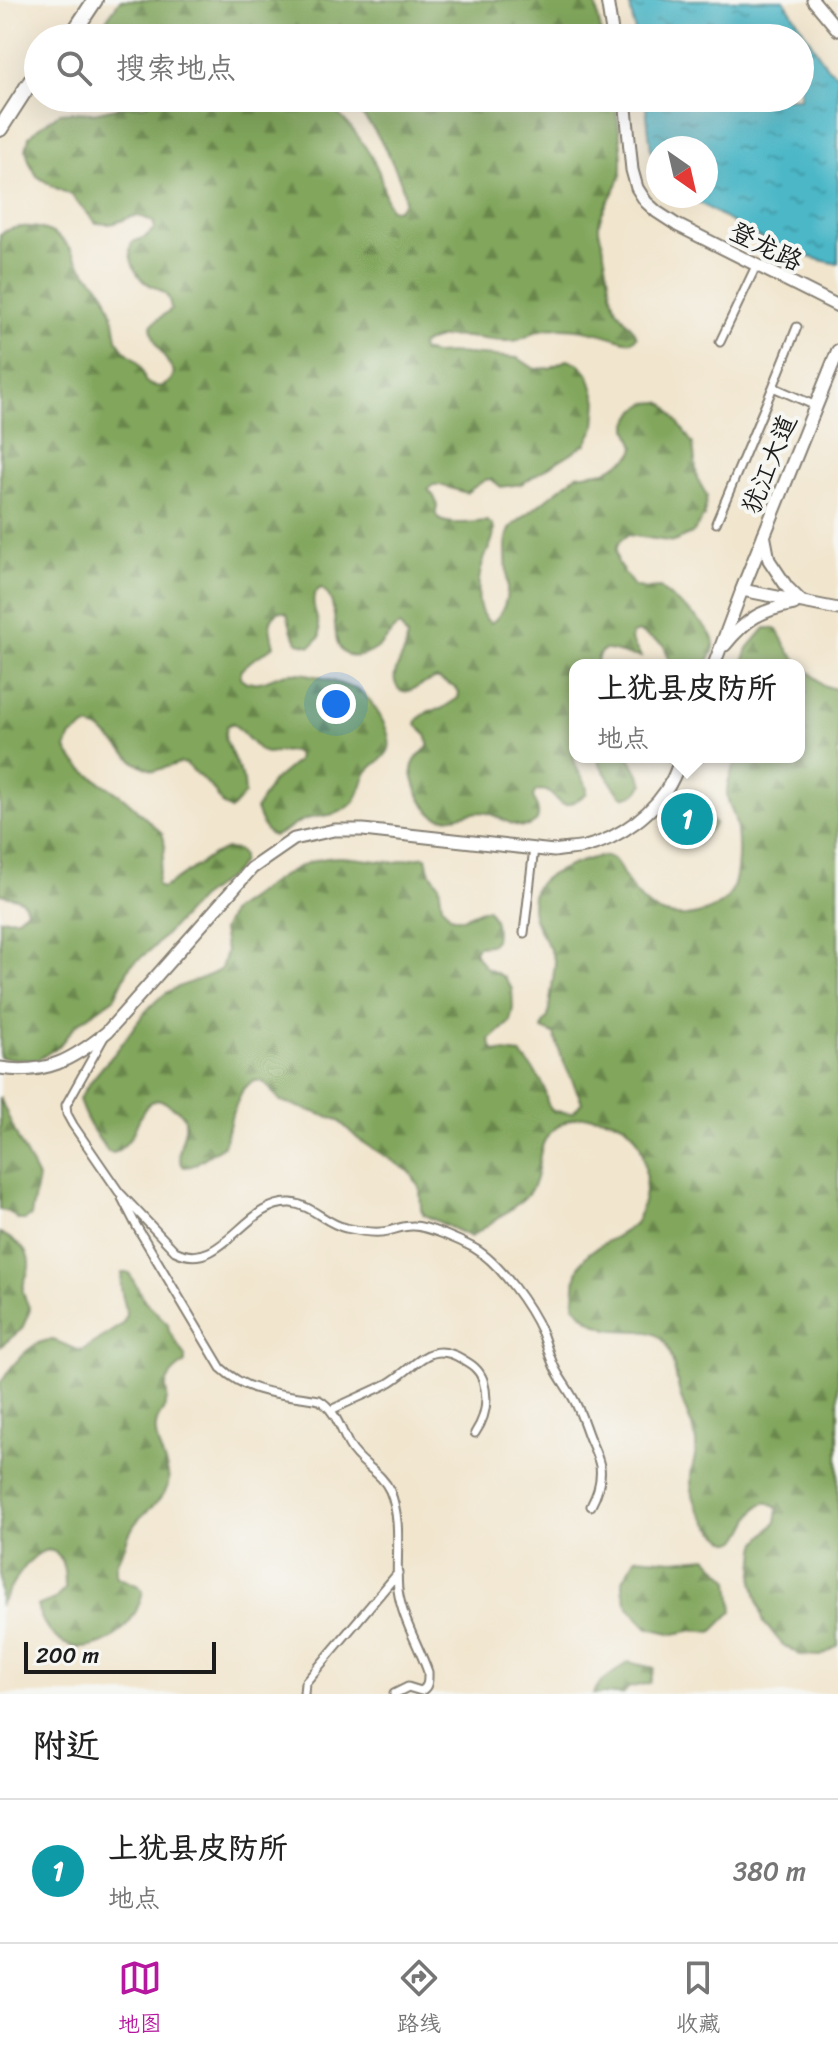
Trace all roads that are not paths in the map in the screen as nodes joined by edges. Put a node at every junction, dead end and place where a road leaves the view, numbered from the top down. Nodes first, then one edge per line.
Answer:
1 (85, 0) edge
2 (95, 0) edge
3 (607, 0) edge
4 (813, 0) edge
5 (69, 24) edge
6 (79, 24) edge
7 (611, 24) edge
8 (838, 30) edge
9 (24, 92) edge
10 (24, 106) edge
11 (626, 112) edge
12 (0, 129) edge
13 (0, 143) edge
14 (756, 266) junction
15 (838, 306) edge
16 (797, 327) dead end
17 (720, 342) dead end
18 (838, 351) edge
19 (773, 387) junction
20 (816, 406) junction
21 (716, 523) dead end
22 (764, 534) junction
23 (742, 590) junction
24 (802, 602) junction
25 (838, 609) edge
26 (719, 652) junction
27 (716, 659) edge
28 (679, 763) edge
29 (534, 848) junction
30 (524, 933) dead end
31 (107, 1032) junction
32 (0, 1068) edge
33 (119, 1192) junction
34 (331, 1410) junction
35 (475, 1433) dead end
36 (591, 1506) dead end
37 (398, 1573) junction
38 (304, 1694) edge
39 (394, 1694) edge

1 - 5 highway
2 - 6 highway
3 - 7 main road
4 - 8 main road
9 - 12 highway
10 - 13 highway
11 - 14 main road, 登龙路
14 - 15 main road, 登龙路
14 - 17 street
16 - 19 street
18 - 20 main road, 犹江大道
19 - 20 street
19 - 21 street
20 - 22 main road, 犹江大道
22 - 23 main road, 犹江大道
22 - 24 main road
23 - 24 main road
23 - 26 main road
24 - 25 main road
24 - 26 main road
26 - 27 main road
28 - 29 main road
29 - 30 street
29 - 31 main road
31 - 32 main road
31 - 33 street
33 - 34 street
33 - 36 street
34 - 35 street
34 - 37 street
37 - 38 street
37 - 39 street

